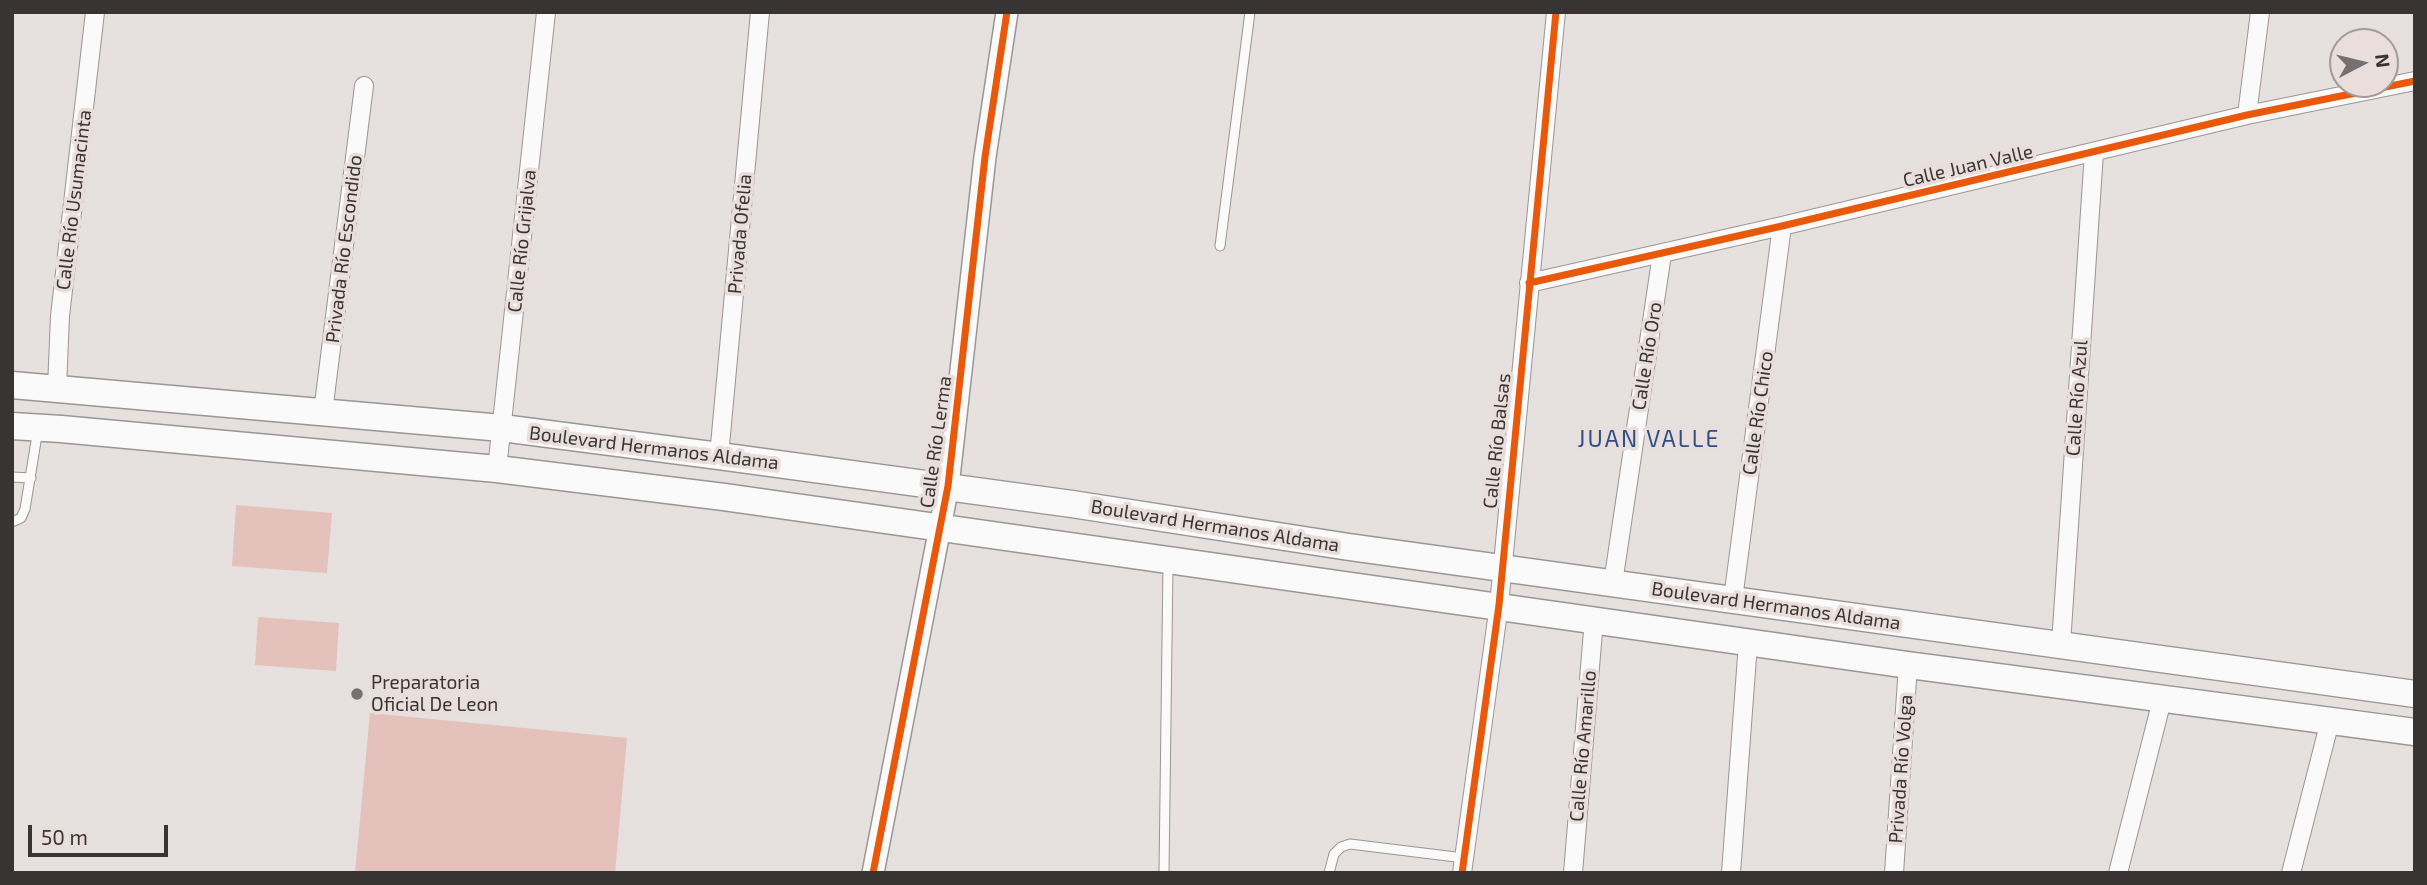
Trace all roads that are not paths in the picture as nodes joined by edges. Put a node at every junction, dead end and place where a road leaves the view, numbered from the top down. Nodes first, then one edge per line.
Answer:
1 (96, 12) edge
2 (545, 12) edge
3 (760, 12) edge
4 (1007, 12) edge
5 (1250, 12) edge
6 (1556, 12) edge
7 (2260, 12) edge
8 (2415, 81) edge
9 (364, 86) dead end
10 (2247, 114) junction
11 (2094, 152) junction
12 (1782, 226) junction
13 (1220, 246) dead end
14 (1662, 254) junction
15 (1528, 283) junction
16 (12, 385) edge
17 (57, 388) junction
18 (323, 412) junction
19 (25, 427) edge
20 (502, 428) junction
21 (719, 456) junction
22 (497, 469) junction
23 (12, 477) edge
24 (32, 478) junction
25 (948, 486) junction
26 (12, 523) edge
27 (940, 527) junction
28 (1168, 559) junction
29 (1501, 567) junction
30 (1613, 583) junction
31 (1733, 599) junction
32 (1499, 605) junction
33 (1594, 619) junction
34 (1748, 643) junction
35 (2061, 644) junction
36 (1908, 665) junction
37 (2415, 694) edge
38 (2162, 700) junction
39 (2330, 721) junction
40 (2415, 732) edge
41 (1463, 865) edge
42 (873, 873) edge
43 (1164, 873) edge
44 (1329, 873) edge
45 (1573, 873) edge
46 (1731, 873) edge
47 (1894, 873) edge
48 (2118, 873) edge
49 (2291, 873) edge

1 - 17 street, Calle Río Usumacinta
2 - 20 street, Calle Río Grijalva
3 - 21 street, Privada Ofelia
4 - 25 street, Calle Río Lerma
5 - 13 lane
6 - 15 street, Calle Río Balsas
7 - 10 street
8 - 10 street, Calle Juan Valle
9 - 18 street, Privada Río Escondido
10 - 11 street, Calle Juan Valle
11 - 12 street, Calle Juan Valle
11 - 35 street, Calle Río Azul
12 - 14 street, Calle Juan Valle
12 - 31 street, Calle Río Chico
14 - 15 street, Calle Juan Valle
14 - 30 street, Calle Río Oro
15 - 29 street, Calle Río Balsas
16 - 17 main road, Boulevard Hermanos Aldama
17 - 18 main road, Boulevard Hermanos Aldama
18 - 20 main road, Boulevard Hermanos Aldama
19 - 22 main road, Boulevard Hermanos Aldama
19 - 24 lane
20 - 21 main road, Boulevard Hermanos Aldama
20 - 22 street, Calle Río Grijalva
21 - 25 main road, Boulevard Hermanos Aldama
22 - 27 main road, Boulevard Hermanos Aldama
23 - 24 lane
24 - 26 lane
25 - 27 street, Calle Río Lerma
25 - 29 main road, Boulevard Hermanos Aldama
27 - 28 main road, Boulevard Hermanos Aldama
27 - 42 street, Calle Río Lerma
28 - 32 main road, Boulevard Hermanos Aldama
28 - 43 lane
29 - 30 main road, Boulevard Hermanos Aldama
29 - 32 street, Calle Río Balsas
30 - 31 main road, Boulevard Hermanos Aldama
31 - 35 main road, Boulevard Hermanos Aldama
32 - 33 main road, Boulevard Hermanos Aldama
32 - 41 street, Calle Río Balsas
33 - 34 main road, Boulevard Hermanos Aldama
33 - 45 street, Calle Río Amarillo
34 - 36 main road, Boulevard Hermanos Aldama
34 - 46 street
35 - 37 main road, Boulevard Hermanos Aldama
36 - 38 main road, Boulevard Hermanos Aldama
36 - 47 street, Privada Río Volga
38 - 39 main road, Boulevard Hermanos Aldama
38 - 48 street
39 - 40 main road, Boulevard Hermanos Aldama
39 - 49 street
41 - 44 lane

